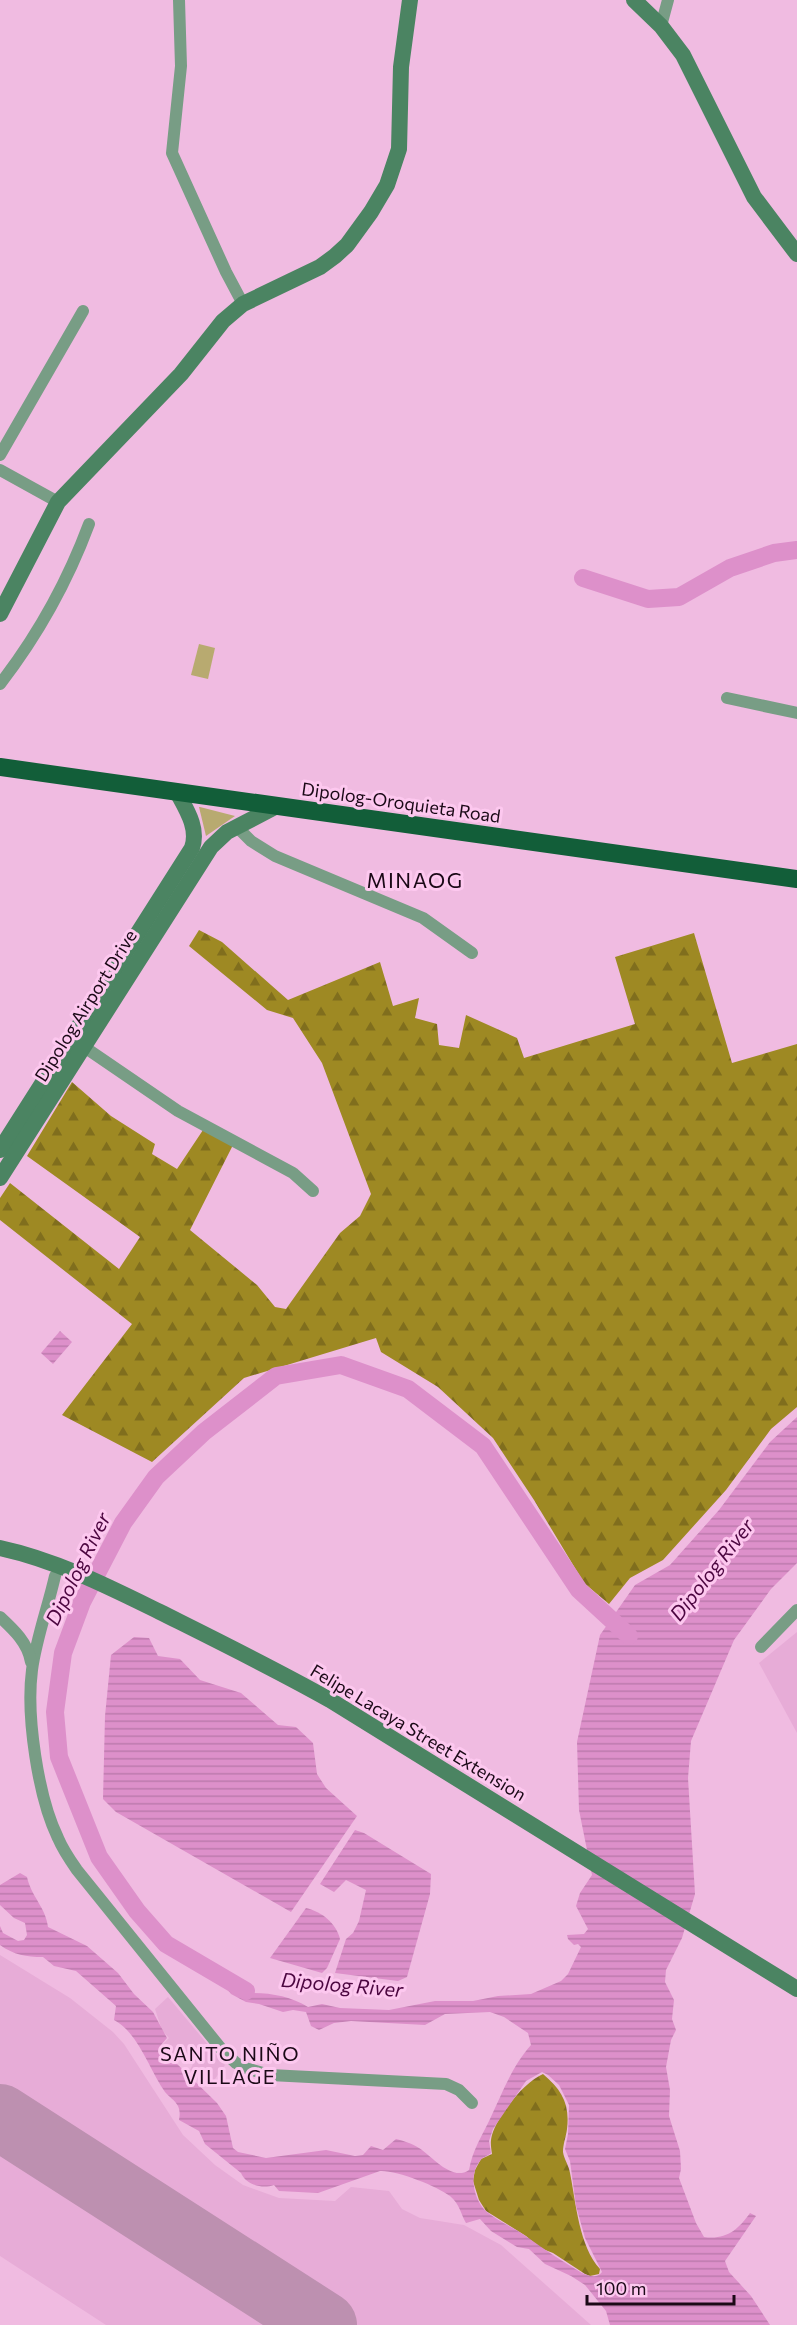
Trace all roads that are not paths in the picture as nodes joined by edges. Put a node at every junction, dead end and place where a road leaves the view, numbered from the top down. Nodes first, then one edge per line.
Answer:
1 (179, 0) edge
2 (410, 0) edge
3 (634, 0) edge
4 (668, 0) edge
5 (661, 26) junction
6 (797, 254) edge
7 (243, 304) junction
8 (82, 311) dead end
9 (0, 455) edge
10 (0, 470) edge
11 (58, 502) junction
12 (89, 524) dead end
13 (0, 614) edge
14 (0, 684) edge
15 (727, 699) dead end
16 (797, 713) edge
17 (0, 767) edge
18 (177, 792) junction
19 (277, 806) junction
20 (237, 827) junction
21 (199, 852) junction
22 (797, 879) edge
23 (472, 952) dead end
24 (78, 1042) junction
25 (0, 1150) edge
26 (0, 1178) edge
27 (313, 1191) dead end
28 (0, 1548) edge
29 (56, 1576) dead end
30 (797, 1610) edge
31 (0, 1617) edge
32 (797, 1620) edge
33 (32, 1670) junction
34 (797, 1989) edge
35 (472, 2103) dead end

1 - 7 street
2 - 7 main road
3 - 5 main road
4 - 5 street
5 - 6 main road
7 - 11 main road
8 - 9 street
10 - 11 street
11 - 13 main road
12 - 14 street
15 - 16 street
17 - 18 highway, Dipolog-Oroquieta Road
18 - 19 highway, Dipolog-Oroquieta Road
18 - 21 main road
19 - 20 main road, Dipolog Airport Drive
19 - 22 highway, Dipolog-Oroquieta Road
20 - 21 main road, Dipolog Airport Drive
20 - 23 street
21 - 24 main road, Dipolog Airport Drive
24 - 25 main road, Dipolog Airport Drive
24 - 26 main road, Dipolog Airport Drive
24 - 27 street
28 - 34 main road, Felipe Lacaya Street Extension
29 - 33 street
30 - 32 street
31 - 33 street
33 - 35 street

